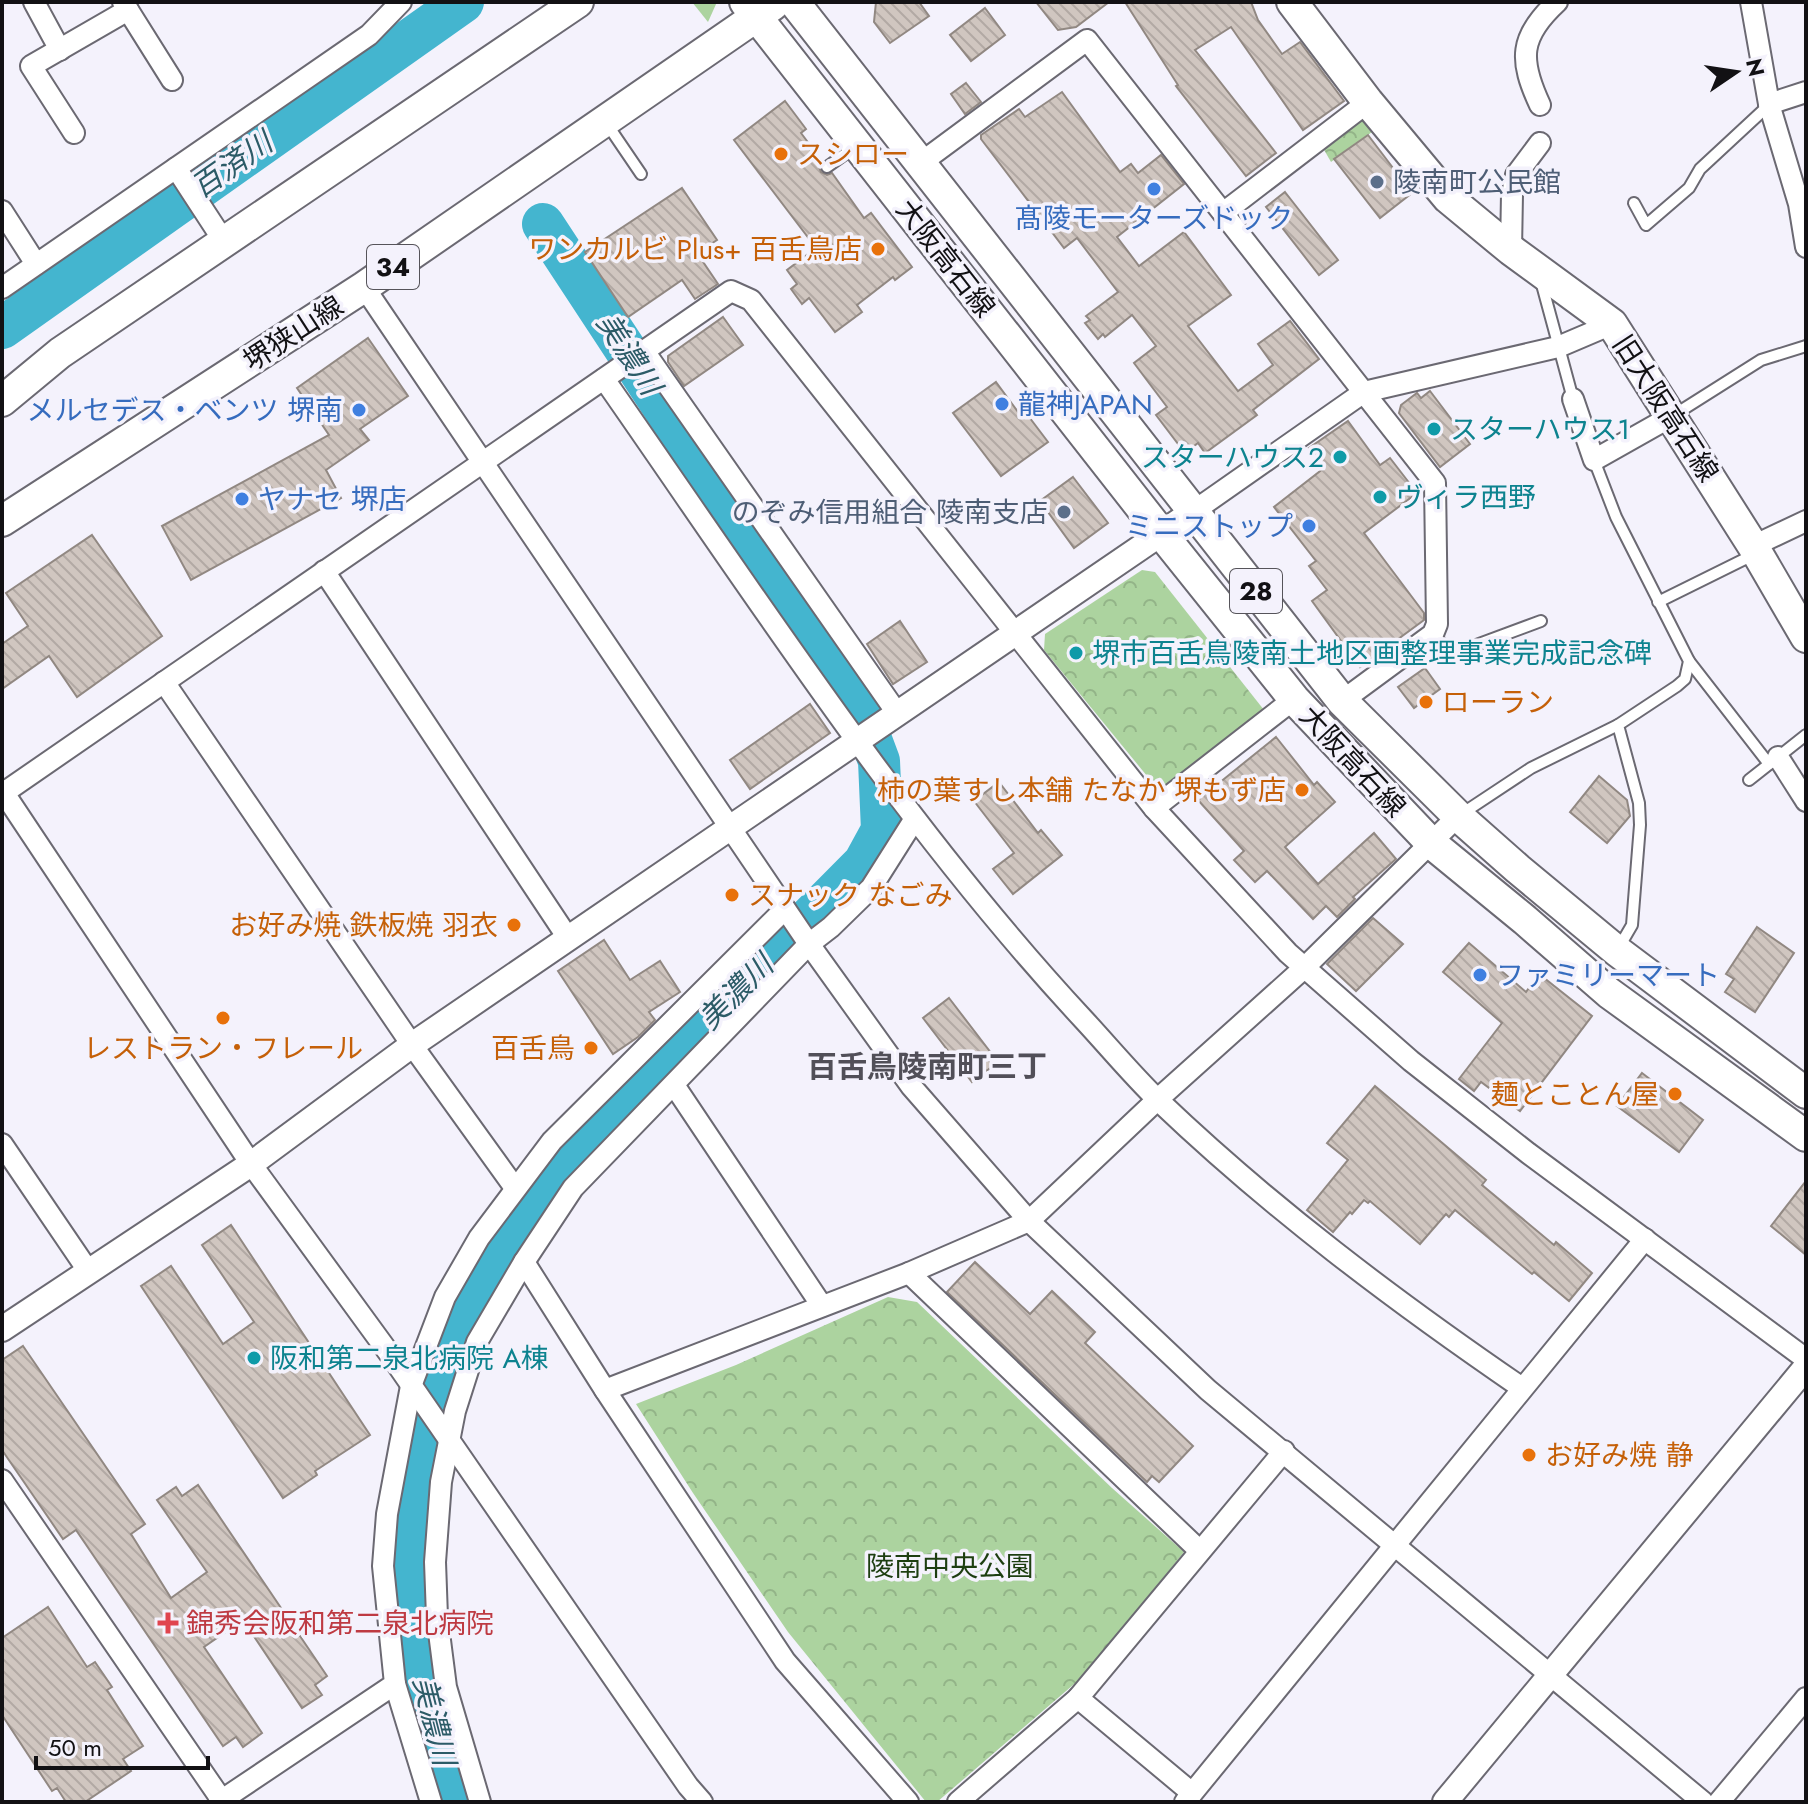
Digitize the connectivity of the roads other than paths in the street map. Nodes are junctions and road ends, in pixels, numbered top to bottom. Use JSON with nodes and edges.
{"nodes":[{"id":1,"x":34,"y":2,"type":"edge"},
{"id":2,"x":401,"y":2,"type":"edge"},
{"id":3,"x":578,"y":2,"type":"edge"},
{"id":4,"x":794,"y":2,"type":"edge"},
{"id":5,"x":1292,"y":2,"type":"edge"},
{"id":6,"x":1557,"y":2,"type":"edge"},
{"id":7,"x":1751,"y":2,"type":"edge"},
{"id":8,"x":126,"y":6,"type":"edge"},
{"id":9,"x":760,"y":7,"type":"edge"},
{"id":10,"x":60,"y":50,"type":"junction"},
{"id":11,"x":172,"y":80,"type":"dead end"},
{"id":12,"x":1806,"y":92,"type":"edge"},
{"id":13,"x":1368,"y":102,"type":"junction"},
{"id":14,"x":1769,"y":104,"type":"junction"},
{"id":15,"x":1540,"y":105,"type":"dead end"},
{"id":16,"x":606,"y":122,"type":"junction"},
{"id":17,"x":74,"y":133,"type":"dead end"},
{"id":18,"x":1540,"y":143,"type":"dead end"},
{"id":19,"x":857,"y":145,"type":"junction"},
{"id":20,"x":922,"y":162,"type":"junction"},
{"id":21,"x":827,"y":167,"type":"dead end"},
{"id":22,"x":179,"y":172,"type":"junction"},
{"id":23,"x":641,"y":174,"type":"dead end"},
{"id":24,"x":1634,"y":203,"type":"dead end"},
{"id":25,"x":2,"y":211,"type":"edge"},
{"id":26,"x":1223,"y":213,"type":"junction"},
{"id":27,"x":225,"y":243,"type":"junction"},
{"id":28,"x":1806,"y":247,"type":"edge"},
{"id":29,"x":1511,"y":250,"type":"junction"},
{"id":30,"x":36,"y":264,"type":"junction"},
{"id":31,"x":1538,"y":270,"type":"junction"},
{"id":32,"x":364,"y":287,"type":"junction"},
{"id":33,"x":2,"y":288,"type":"edge"},
{"id":34,"x":1612,"y":324,"type":"junction"},
{"id":35,"x":1806,"y":346,"type":"edge"},
{"id":36,"x":1558,"y":347,"type":"junction"},
{"id":37,"x":641,"y":353,"type":"junction"},
{"id":38,"x":609,"y":375,"type":"junction"},
{"id":39,"x":1364,"y":392,"type":"junction"},
{"id":40,"x":1573,"y":399,"type":"joint"},
{"id":41,"x":2,"y":401,"type":"edge"},
{"id":42,"x":1672,"y":416,"type":"junction"},
{"id":43,"x":1594,"y":460,"type":"junction"},
{"id":44,"x":483,"y":462,"type":"junction"},
{"id":45,"x":1194,"y":511,"type":"junction"},
{"id":46,"x":2,"y":521,"type":"edge"},
{"id":47,"x":1806,"y":521,"type":"edge"},
{"id":48,"x":1161,"y":533,"type":"junction"},
{"id":49,"x":1755,"y":549,"type":"junction"},
{"id":50,"x":324,"y":571,"type":"junction"},
{"id":51,"x":1658,"y":602,"type":"junction"},
{"id":52,"x":1541,"y":621,"type":"dead end"},
{"id":53,"x":1013,"y":634,"type":"junction"},
{"id":54,"x":1433,"y":634,"type":"junction"},
{"id":55,"x":1806,"y":637,"type":"edge"},
{"id":56,"x":1689,"y":661,"type":"junction"},
{"id":57,"x":164,"y":682,"type":"junction"},
{"id":58,"x":1294,"y":699,"type":"junction"},
{"id":59,"x":1342,"y":701,"type":"junction"},
{"id":60,"x":897,"y":713,"type":"junction"},
{"id":61,"x":1618,"y":725,"type":"junction"},
{"id":62,"x":1806,"y":735,"type":"edge"},
{"id":63,"x":856,"y":741,"type":"junction"},
{"id":64,"x":1773,"y":760,"type":"junction"},
{"id":65,"x":1749,"y":780,"type":"dead end"},
{"id":66,"x":3,"y":792,"type":"edge"},
{"id":67,"x":1806,"y":801,"type":"edge"},
{"id":68,"x":1154,"y":808,"type":"junction"},
{"id":69,"x":1458,"y":816,"type":"junction"},
{"id":70,"x":914,"y":820,"type":"junction"},
{"id":71,"x":731,"y":828,"type":"junction"},
{"id":72,"x":1431,"y":843,"type":"junction"},
{"id":73,"x":785,"y":909,"type":"junction"},
{"id":74,"x":568,"y":938,"type":"junction"},
{"id":75,"x":809,"y":944,"type":"junction"},
{"id":76,"x":1617,"y":951,"type":"junction"},
{"id":77,"x":1304,"y":968,"type":"junction"},
{"id":78,"x":412,"y":1045,"type":"junction"},
{"id":79,"x":674,"y":1085,"type":"junction"},
{"id":80,"x":1806,"y":1093,"type":"edge"},
{"id":81,"x":1158,"y":1099,"type":"junction"},
{"id":82,"x":1806,"y":1136,"type":"edge"},
{"id":83,"x":2,"y":1144,"type":"edge"},
{"id":84,"x":251,"y":1164,"type":"junction"},
{"id":85,"x":515,"y":1188,"type":"junction"},
{"id":86,"x":1029,"y":1221,"type":"junction"},
{"id":87,"x":1645,"y":1239,"type":"junction"},
{"id":88,"x":524,"y":1262,"type":"junction"},
{"id":89,"x":89,"y":1272,"type":"junction"},
{"id":90,"x":909,"y":1273,"type":"junction"},
{"id":91,"x":822,"y":1306,"type":"junction"},
{"id":92,"x":2,"y":1329,"type":"edge"},
{"id":93,"x":1806,"y":1359,"type":"edge"},
{"id":94,"x":1806,"y":1367,"type":"edge"},
{"id":95,"x":1522,"y":1388,"type":"junction"},
{"id":96,"x":605,"y":1390,"type":"junction"},
{"id":97,"x":417,"y":1394,"type":"junction"},
{"id":98,"x":445,"y":1435,"type":"junction"},
{"id":99,"x":1284,"y":1451,"type":"junction"},
{"id":100,"x":2,"y":1480,"type":"edge"},
{"id":101,"x":1394,"y":1544,"type":"junction"},
{"id":102,"x":1200,"y":1551,"type":"junction"},
{"id":103,"x":1549,"y":1674,"type":"junction"},
{"id":104,"x":395,"y":1684,"type":"junction"},
{"id":105,"x":1078,"y":1698,"type":"junction"},
{"id":106,"x":1806,"y":1698,"type":"edge"},
{"id":107,"x":1189,"y":1797,"type":"edge"},
{"id":108,"x":221,"y":1801,"type":"edge"},
{"id":109,"x":431,"y":1802,"type":"edge"},
{"id":110,"x":480,"y":1802,"type":"edge"},
{"id":111,"x":702,"y":1802,"type":"edge"},
{"id":112,"x":908,"y":1802,"type":"edge"},
{"id":113,"x":958,"y":1802,"type":"edge"},
{"id":114,"x":1445,"y":1802,"type":"edge"},
{"id":115,"x":1703,"y":1802,"type":"edge"},
{"id":116,"x":1719,"y":1802,"type":"edge"}],
"edges":[{"from":1,"to":10,"type":"street"},
{"from":2,"to":22,"type":"street"},
{"from":3,"to":27,"type":"main road"},
{"from":4,"to":20,"type":"main road","name":"大阪高石線","number":"28"},
{"from":5,"to":13,"type":"main road","name":"旧大阪高石線"},
{"from":6,"to":15,"type":"street"},
{"from":7,"to":14,"type":"street"},
{"from":8,"to":10,"type":"street"},
{"from":8,"to":11,"type":"street"},
{"from":9,"to":16,"type":"main road","name":"堺狭山線","number":"34"},
{"from":9,"to":19,"type":"main road","name":"大阪高石線","number":"28"},
{"from":10,"to":17,"type":"street"},
{"from":12,"to":14,"type":"street"},
{"from":13,"to":26,"type":"street"},
{"from":13,"to":29,"type":"main road","name":"旧大阪高石線"},
{"from":14,"to":24,"type":"lane"},
{"from":14,"to":28,"type":"street"},
{"from":16,"to":23,"type":"lane"},
{"from":16,"to":32,"type":"main road","name":"堺狭山線","number":"34"},
{"from":18,"to":29,"type":"street"},
{"from":19,"to":21,"type":"lane"},
{"from":19,"to":48,"type":"main road","name":"大阪高石線","number":"28"},
{"from":20,"to":26,"type":"street"},
{"from":20,"to":45,"type":"main road","name":"大阪高石線","number":"28"},
{"from":22,"to":27,"type":"street"},
{"from":22,"to":30,"type":"street"},
{"from":25,"to":30,"type":"street"},
{"from":26,"to":39,"type":"street"},
{"from":27,"to":41,"type":"main road"},
{"from":29,"to":31,"type":"main road","name":"旧大阪高石線"},
{"from":30,"to":33,"type":"street"},
{"from":31,"to":34,"type":"main road","name":"旧大阪高石線"},
{"from":31,"to":36,"type":"lane"},
{"from":32,"to":44,"type":"street"},
{"from":32,"to":46,"type":"main road","name":"堺狭山線","number":"34"},
{"from":34,"to":36,"type":"street"},
{"from":34,"to":42,"type":"main road","name":"旧大阪高石線"},
{"from":35,"to":42,"type":"lane"},
{"from":36,"to":39,"type":"street"},
{"from":36,"to":40,"type":"lane"},
{"from":37,"to":38,"type":"street"},
{"from":37,"to":53,"type":"street"},
{"from":37,"to":60,"type":"street"},
{"from":38,"to":44,"type":"street"},
{"from":38,"to":63,"type":"street"},
{"from":39,"to":45,"type":"street"},
{"from":39,"to":54,"type":"street"},
{"from":40,"to":43,"type":"street"},
{"from":42,"to":43,"type":"street"},
{"from":42,"to":49,"type":"main road","name":"旧大阪高石線"},
{"from":43,"to":51,"type":"lane"},
{"from":44,"to":50,"type":"street"},
{"from":44,"to":71,"type":"street"},
{"from":45,"to":48,"type":"street"},
{"from":45,"to":59,"type":"main road","name":"大阪高石線","number":"28"},
{"from":47,"to":49,"type":"street"},
{"from":48,"to":53,"type":"street"},
{"from":48,"to":58,"type":"main road","name":"大阪高石線","number":"28"},
{"from":49,"to":51,"type":"lane"},
{"from":49,"to":55,"type":"main road","name":"旧大阪高石線"},
{"from":50,"to":57,"type":"street"},
{"from":50,"to":74,"type":"street"},
{"from":51,"to":56,"type":"lane"},
{"from":52,"to":54,"type":"lane"},
{"from":53,"to":60,"type":"street"},
{"from":53,"to":68,"type":"street"},
{"from":54,"to":59,"type":"street"},
{"from":56,"to":61,"type":"lane"},
{"from":56,"to":64,"type":"lane"},
{"from":57,"to":66,"type":"street"},
{"from":57,"to":78,"type":"street"},
{"from":58,"to":68,"type":"street"},
{"from":58,"to":72,"type":"main road","name":"大阪高石線","number":"28"},
{"from":59,"to":69,"type":"main road","name":"大阪高石線","number":"28"},
{"from":60,"to":63,"type":"street"},
{"from":61,"to":69,"type":"lane"},
{"from":61,"to":76,"type":"lane"},
{"from":62,"to":64,"type":"lane"},
{"from":63,"to":70,"type":"street"},
{"from":63,"to":71,"type":"street"},
{"from":64,"to":65,"type":"lane"},
{"from":64,"to":67,"type":"street"},
{"from":66,"to":84,"type":"street"},
{"from":68,"to":77,"type":"street"},
{"from":69,"to":72,"type":"street"},
{"from":69,"to":76,"type":"main road","name":"大阪高石線","number":"28"},
{"from":70,"to":75,"type":"street"},
{"from":70,"to":81,"type":"street"},
{"from":71,"to":73,"type":"street"},
{"from":71,"to":74,"type":"street"},
{"from":72,"to":77,"type":"street"},
{"from":72,"to":82,"type":"main road","name":"大阪高石線","number":"28"},
{"from":73,"to":75,"type":"street"},
{"from":73,"to":85,"type":"street"},
{"from":74,"to":78,"type":"street"},
{"from":75,"to":79,"type":"street"},
{"from":75,"to":86,"type":"street"},
{"from":76,"to":80,"type":"main road","name":"大阪高石線","number":"28"},
{"from":77,"to":81,"type":"street"},
{"from":77,"to":87,"type":"street"},
{"from":78,"to":84,"type":"street"},
{"from":78,"to":85,"type":"street"},
{"from":79,"to":88,"type":"street"},
{"from":79,"to":91,"type":"street"},
{"from":81,"to":86,"type":"street"},
{"from":81,"to":95,"type":"street"},
{"from":83,"to":89,"type":"street"},
{"from":84,"to":89,"type":"street"},
{"from":84,"to":97,"type":"street"},
{"from":85,"to":97,"type":"street"},
{"from":86,"to":90,"type":"street"},
{"from":86,"to":99,"type":"street"},
{"from":87,"to":93,"type":"street"},
{"from":87,"to":95,"type":"street"},
{"from":88,"to":96,"type":"street"},
{"from":88,"to":98,"type":"street"},
{"from":89,"to":92,"type":"street"},
{"from":90,"to":91,"type":"street"},
{"from":90,"to":102,"type":"street"},
{"from":91,"to":96,"type":"street"},
{"from":94,"to":103,"type":"street"},
{"from":95,"to":101,"type":"street"},
{"from":96,"to":112,"type":"street"},
{"from":97,"to":98,"type":"street"},
{"from":97,"to":104,"type":"street"},
{"from":98,"to":110,"type":"street"},
{"from":98,"to":111,"type":"street"},
{"from":99,"to":101,"type":"street"},
{"from":99,"to":102,"type":"street"},
{"from":100,"to":108,"type":"street"},
{"from":101,"to":103,"type":"street"},
{"from":101,"to":107,"type":"street"},
{"from":102,"to":105,"type":"street"},
{"from":103,"to":114,"type":"street"},
{"from":103,"to":115,"type":"street"},
{"from":104,"to":108,"type":"street"},
{"from":104,"to":109,"type":"street"},
{"from":105,"to":107,"type":"street"},
{"from":105,"to":113,"type":"street"},
{"from":106,"to":116,"type":"street"}]}
